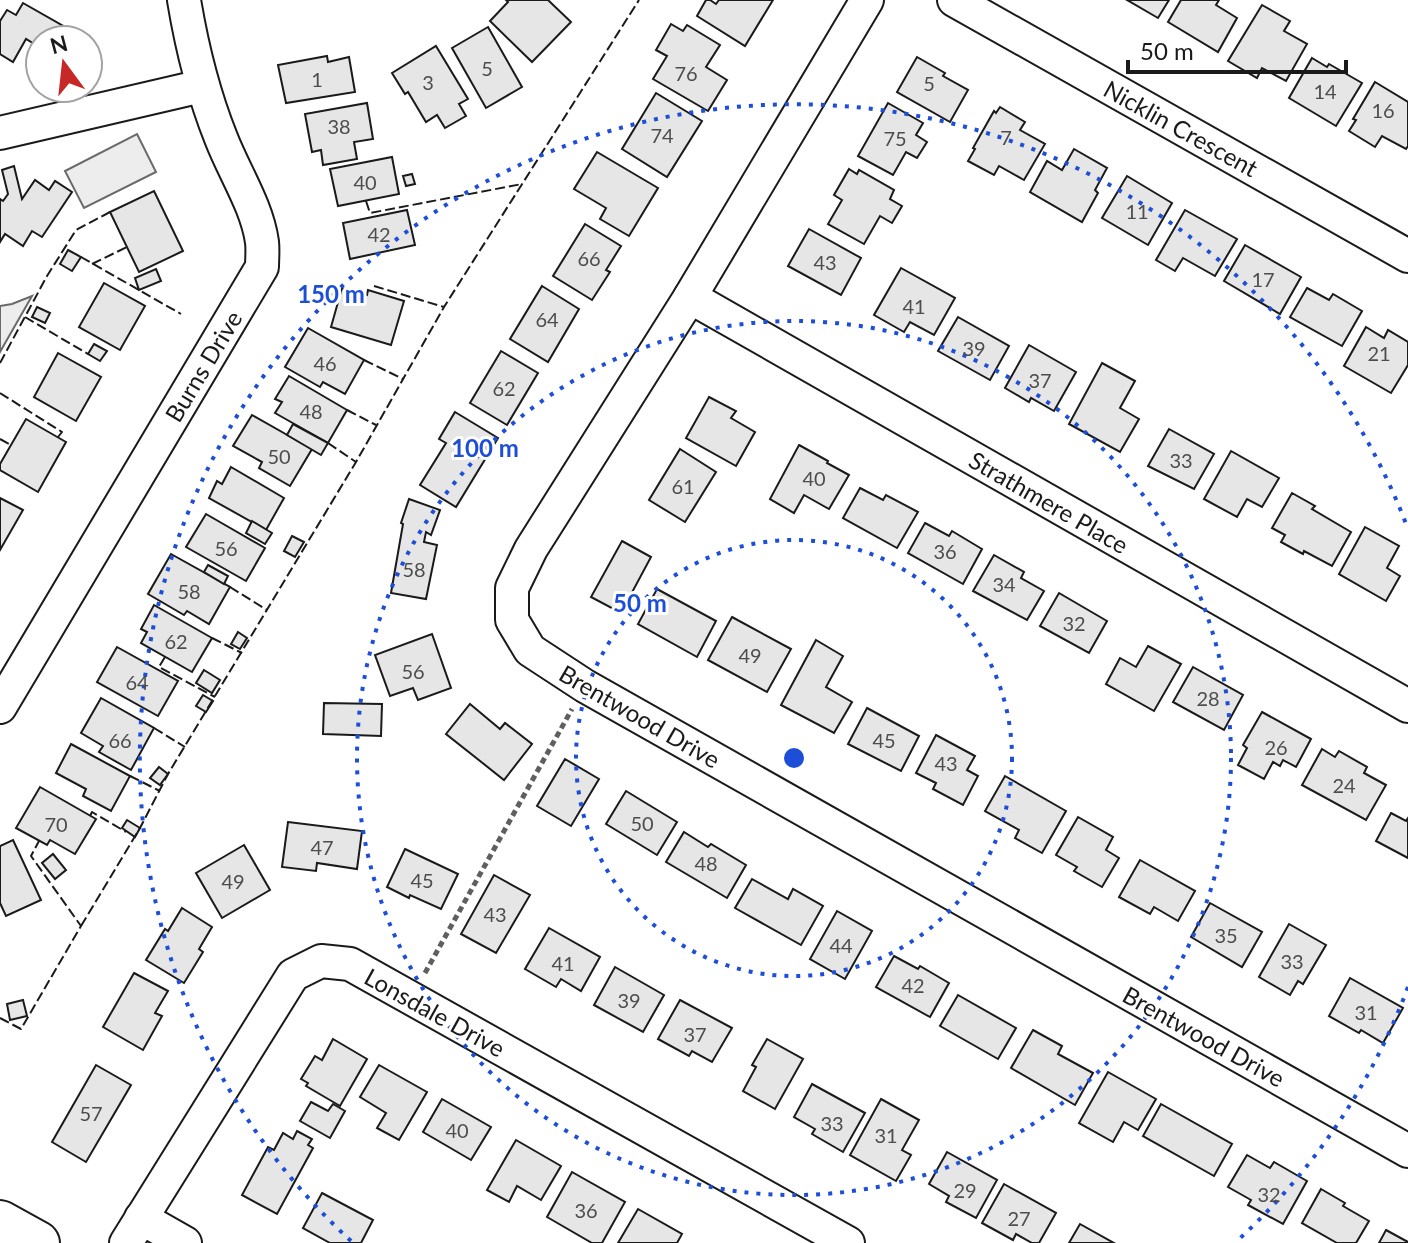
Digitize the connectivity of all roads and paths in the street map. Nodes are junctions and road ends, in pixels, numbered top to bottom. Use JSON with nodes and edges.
{"nodes":[{"id":1,"x":184,"y":0,"type":"edge"},
{"id":2,"x":867,"y":0,"type":"edge"},
{"id":3,"x":954,"y":0,"type":"edge"},
{"id":4,"x":202,"y":86,"type":"junction"},
{"id":5,"x":0,"y":133,"type":"edge"},
{"id":6,"x":1408,"y":256,"type":"edge"},
{"id":7,"x":690,"y":297,"type":"junction"},
{"id":8,"x":585,"y":686,"type":"junction"},
{"id":9,"x":1408,"y":706,"type":"edge"},
{"id":10,"x":0,"y":707,"type":"edge"},
{"id":11,"x":411,"y":999,"type":"junction"},
{"id":12,"x":1408,"y":1151,"type":"edge"},
{"id":13,"x":0,"y":1222,"type":"edge"},
{"id":14,"x":134,"y":1230,"type":"edge"},
{"id":15,"x":38,"y":1243,"type":"edge"},
{"id":16,"x":185,"y":1243,"type":"edge"},
{"id":17,"x":848,"y":1243,"type":"edge"}],
"edges":[{"from":1,"to":4,"type":"street","name":"Burns Drive"},
{"from":2,"to":7,"type":"street","name":"Brentwood Drive"},
{"from":3,"to":6,"type":"street","name":"Nicklin Crescent"},
{"from":4,"to":5,"type":"street"},
{"from":4,"to":10,"type":"street","name":"Burns Drive"},
{"from":7,"to":8,"type":"street","name":"Brentwood Drive"},
{"from":7,"to":9,"type":"street","name":"Strathmere Place"},
{"from":8,"to":11,"type":"path"},
{"from":8,"to":12,"type":"street","name":"Brentwood Drive"},
{"from":11,"to":14,"type":"street","name":"Lonsdale Drive"},
{"from":11,"to":17,"type":"street","name":"Lonsdale Drive"},
{"from":13,"to":15,"type":"main road"},
{"from":14,"to":16,"type":"street"}]}
